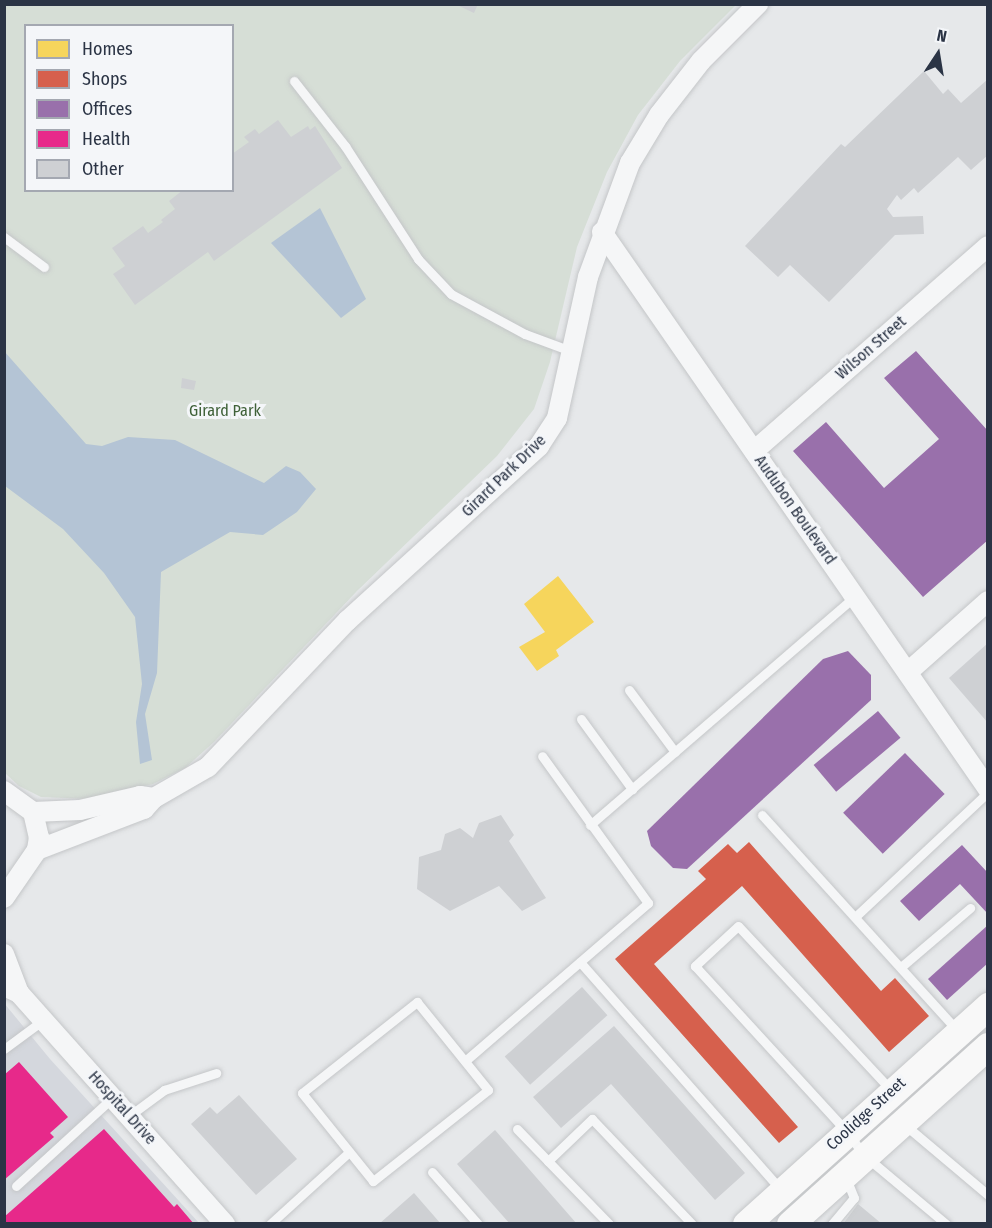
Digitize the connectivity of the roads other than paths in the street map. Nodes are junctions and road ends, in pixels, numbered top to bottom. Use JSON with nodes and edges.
{"nodes":[{"id":1,"x":758,"y":4,"type":"edge"},
{"id":2,"x":294,"y":81,"type":"dead end"},
{"id":3,"x":602,"y":232,"type":"junction"},
{"id":4,"x":4,"y":237,"type":"edge"},
{"id":5,"x":987,"y":246,"type":"edge"},
{"id":6,"x":44,"y":267,"type":"dead end"},
{"id":7,"x":572,"y":351,"type":"junction"},
{"id":8,"x":754,"y":451,"type":"junction"},
{"id":9,"x":855,"y":597,"type":"junction"},
{"id":10,"x":987,"y":602,"type":"edge"},
{"id":11,"x":908,"y":672,"type":"junction"},
{"id":12,"x":629,"y":690,"type":"dead end"},
{"id":13,"x":581,"y":719,"type":"dead end"},
{"id":14,"x":675,"y":752,"type":"junction"},
{"id":15,"x":542,"y":756,"type":"dead end"},
{"id":16,"x":632,"y":789,"type":"junction"},
{"id":17,"x":987,"y":790,"type":"edge"},
{"id":18,"x":4,"y":791,"type":"edge"},
{"id":19,"x":154,"y":798,"type":"junction"},
{"id":20,"x":33,"y":812,"type":"junction"},
{"id":21,"x":762,"y":815,"type":"dead end"},
{"id":22,"x":590,"y":825,"type":"junction"},
{"id":23,"x":37,"y":850,"type":"junction"},
{"id":24,"x":4,"y":898,"type":"edge"},
{"id":25,"x":970,"y":908,"type":"dead end"},
{"id":26,"x":855,"y":917,"type":"junction"},
{"id":27,"x":4,"y":954,"type":"edge"},
{"id":28,"x":580,"y":962,"type":"junction"},
{"id":29,"x":901,"y":968,"type":"junction"},
{"id":30,"x":12,"y":990,"type":"edge"},
{"id":31,"x":987,"y":1006,"type":"edge"},
{"id":32,"x":43,"y":1020,"type":"junction"},
{"id":33,"x":959,"y":1032,"type":"junction"},
{"id":34,"x":987,"y":1046,"type":"edge"},
{"id":35,"x":4,"y":1049,"type":"edge"},
{"id":36,"x":465,"y":1061,"type":"junction"},
{"id":37,"x":216,"y":1073,"type":"dead end"},
{"id":38,"x":892,"y":1091,"type":"junction"},
{"id":39,"x":113,"y":1097,"type":"junction"},
{"id":40,"x":129,"y":1116,"type":"junction"},
{"id":41,"x":902,"y":1123,"type":"junction"},
{"id":42,"x":517,"y":1129,"type":"dead end"},
{"id":43,"x":846,"y":1131,"type":"junction"},
{"id":44,"x":349,"y":1152,"type":"junction"},
{"id":45,"x":865,"y":1156,"type":"junction"},
{"id":46,"x":548,"y":1161,"type":"junction"},
{"id":47,"x":432,"y":1172,"type":"dead end"},
{"id":48,"x":844,"y":1175,"type":"junction"},
{"id":49,"x":16,"y":1186,"type":"dead end"},
{"id":50,"x":782,"y":1191,"type":"junction"},
{"id":51,"x":987,"y":1195,"type":"edge"},
{"id":52,"x":225,"y":1224,"type":"edge"},
{"id":53,"x":270,"y":1224,"type":"edge"},
{"id":54,"x":478,"y":1224,"type":"edge"},
{"id":55,"x":609,"y":1224,"type":"edge"},
{"id":56,"x":692,"y":1224,"type":"edge"},
{"id":57,"x":746,"y":1224,"type":"edge"},
{"id":58,"x":790,"y":1224,"type":"edge"},
{"id":59,"x":832,"y":1224,"type":"edge"},
{"id":60,"x":946,"y":1224,"type":"edge"}],
"edges":[{"from":1,"to":3,"type":"street","name":"Girard Park Drive"},
{"from":2,"to":7,"type":"lane"},
{"from":3,"to":7,"type":"street","name":"Girard Park Drive"},
{"from":3,"to":8,"type":"street","name":"Audubon Boulevard"},
{"from":4,"to":6,"type":"lane"},
{"from":5,"to":8,"type":"street","name":"Wilson Street"},
{"from":7,"to":19,"type":"street","name":"Girard Park Drive"},
{"from":8,"to":9,"type":"street","name":"Audubon Boulevard"},
{"from":9,"to":11,"type":"street","name":"Audubon Boulevard"},
{"from":9,"to":14,"type":"lane"},
{"from":10,"to":11,"type":"street"},
{"from":11,"to":17,"type":"street","name":"Audubon Boulevard"},
{"from":12,"to":14,"type":"lane"},
{"from":13,"to":16,"type":"lane"},
{"from":14,"to":16,"type":"lane"},
{"from":15,"to":22,"type":"lane"},
{"from":16,"to":22,"type":"lane"},
{"from":17,"to":26,"type":"lane"},
{"from":18,"to":20,"type":"street"},
{"from":19,"to":20,"type":"street","name":"Girard Park Drive"},
{"from":19,"to":23,"type":"street","name":"Girard Park Drive"},
{"from":20,"to":23,"type":"street"},
{"from":21,"to":26,"type":"lane"},
{"from":22,"to":28,"type":"lane"},
{"from":23,"to":24,"type":"street"},
{"from":25,"to":29,"type":"lane"},
{"from":26,"to":29,"type":"lane"},
{"from":27,"to":30,"type":"street","name":"Hospital Drive"},
{"from":28,"to":36,"type":"lane"},
{"from":28,"to":50,"type":"lane"},
{"from":29,"to":33,"type":"lane"},
{"from":30,"to":32,"type":"street","name":"Hospital Drive"},
{"from":31,"to":33,"type":"street","name":"Coolidge Street"},
{"from":32,"to":35,"type":"lane"},
{"from":32,"to":39,"type":"street","name":"Hospital Drive"},
{"from":33,"to":38,"type":"street","name":"Coolidge Street"},
{"from":34,"to":41,"type":"street","name":"Coolidge Street"},
{"from":36,"to":44,"type":"lane"},
{"from":36,"to":44,"type":"lane"},
{"from":37,"to":40,"type":"lane"},
{"from":38,"to":43,"type":"street","name":"Coolidge Street"},
{"from":38,"to":43,"type":"lane"},
{"from":39,"to":40,"type":"street","name":"Hospital Drive"},
{"from":39,"to":49,"type":"lane"},
{"from":40,"to":52,"type":"street","name":"Hospital Drive"},
{"from":41,"to":45,"type":"street","name":"Coolidge Street"},
{"from":41,"to":51,"type":"lane"},
{"from":42,"to":46,"type":"lane"},
{"from":43,"to":45,"type":"lane"},
{"from":43,"to":50,"type":"street","name":"Coolidge Street"},
{"from":44,"to":53,"type":"lane"},
{"from":45,"to":48,"type":"street","name":"Coolidge Street"},
{"from":45,"to":60,"type":"lane"},
{"from":46,"to":55,"type":"lane"},
{"from":46,"to":56,"type":"lane"},
{"from":47,"to":54,"type":"lane"},
{"from":48,"to":58,"type":"street","name":"Coolidge Street"},
{"from":48,"to":59,"type":"lane"},
{"from":50,"to":57,"type":"street","name":"Coolidge Street"}]}
